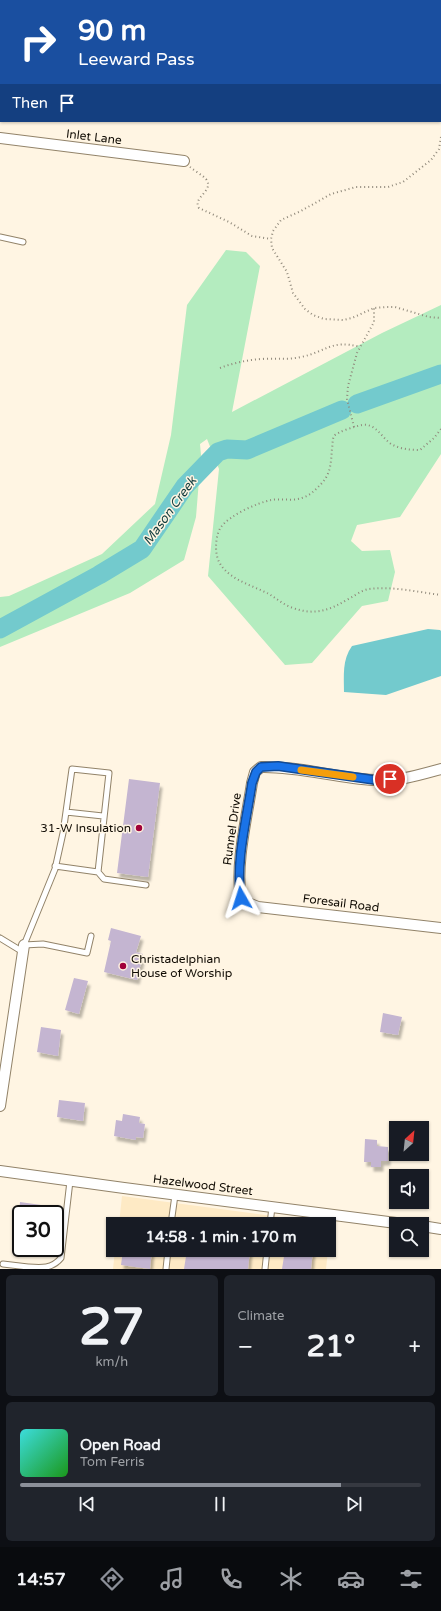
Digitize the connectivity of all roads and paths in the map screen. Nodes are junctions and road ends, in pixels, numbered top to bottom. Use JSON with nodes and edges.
{"nodes":[{"id":1,"x":441,"y":92,"type":"edge"},
{"id":2,"x":441,"y":100,"type":"edge"},
{"id":3,"x":441,"y":137,"type":"edge"},
{"id":4,"x":0,"y":138,"type":"edge"},
{"id":5,"x":184,"y":161,"type":"joint"},
{"id":6,"x":0,"y":237,"type":"edge"},
{"id":7,"x":271,"y":239,"type":"junction"},
{"id":8,"x":23,"y":242,"type":"dead end"},
{"id":9,"x":374,"y":308,"type":"junction"},
{"id":10,"x":441,"y":318,"type":"edge"},
{"id":11,"x":360,"y":347,"type":"junction"},
{"id":12,"x":220,"y":368,"type":"dead end"},
{"id":13,"x":354,"y":427,"type":"junction"},
{"id":14,"x":441,"y":429,"type":"edge"},
{"id":15,"x":441,"y":595,"type":"edge"},
{"id":16,"x":441,"y":769,"type":"edge"},
{"id":17,"x":66,"y":812,"type":"junction"},
{"id":18,"x":103,"y":816,"type":"junction"},
{"id":19,"x":55,"y":866,"type":"junction"},
{"id":20,"x":98,"y":872,"type":"junction"},
{"id":21,"x":146,"y":885,"type":"dead end"},
{"id":22,"x":241,"y":898,"type":"joint"},
{"id":23,"x":441,"y":928,"type":"edge"},
{"id":24,"x":91,"y":936,"type":"dead end"},
{"id":25,"x":0,"y":938,"type":"edge"},
{"id":26,"x":23,"y":948,"type":"junction"},
{"id":27,"x":3,"y":1064,"type":"edge"},
{"id":28,"x":0,"y":1106,"type":"edge"},
{"id":29,"x":0,"y":1171,"type":"edge"},
{"id":30,"x":70,"y":1181,"type":"junction"},
{"id":31,"x":175,"y":1195,"type":"junction"},
{"id":32,"x":272,"y":1207,"type":"junction"},
{"id":33,"x":172,"y":1217,"type":"edge"},
{"id":34,"x":271,"y":1217,"type":"edge"},
{"id":35,"x":389,"y":1222,"type":"edge"},
{"id":36,"x":429,"y":1227,"type":"edge"},
{"id":37,"x":441,"y":1229,"type":"edge"},
{"id":38,"x":167,"y":1257,"type":"edge"},
{"id":39,"x":266,"y":1257,"type":"edge"},
{"id":40,"x":3,"y":1264,"type":"dead end"},
{"id":41,"x":27,"y":1268,"type":"edge"},
{"id":42,"x":166,"y":1269,"type":"edge"},
{"id":43,"x":265,"y":1269,"type":"edge"}],
"edges":[{"from":1,"to":2,"type":"path"},
{"from":3,"to":7,"type":"path"},
{"from":4,"to":5,"type":"street","name":"Inlet Lane"},
{"from":5,"to":7,"type":"path"},
{"from":6,"to":8,"type":"lane"},
{"from":7,"to":9,"type":"path"},
{"from":9,"to":10,"type":"path"},
{"from":9,"to":11,"type":"path"},
{"from":11,"to":12,"type":"path"},
{"from":11,"to":13,"type":"path"},
{"from":13,"to":14,"type":"path"},
{"from":13,"to":15,"type":"path"},
{"from":16,"to":22,"type":"street","name":"Runnel Drive"},
{"from":17,"to":18,"type":"lane"},
{"from":17,"to":18,"type":"lane"},
{"from":17,"to":19,"type":"lane"},
{"from":18,"to":20,"type":"lane"},
{"from":19,"to":20,"type":"lane"},
{"from":19,"to":26,"type":"lane"},
{"from":20,"to":21,"type":"lane"},
{"from":22,"to":23,"type":"street","name":"Foresail Road"},
{"from":24,"to":26,"type":"lane"},
{"from":25,"to":26,"type":"lane"},
{"from":26,"to":27,"type":"street"},
{"from":27,"to":28,"type":"street"},
{"from":29,"to":30,"type":"street","name":"Hazelwood Street"},
{"from":30,"to":31,"type":"street","name":"Hazelwood Street"},
{"from":30,"to":41,"type":"lane"},
{"from":31,"to":32,"type":"street","name":"Hazelwood Street"},
{"from":31,"to":33,"type":"lane"},
{"from":32,"to":34,"type":"lane"},
{"from":32,"to":35,"type":"street","name":"Hazelwood Street"},
{"from":36,"to":37,"type":"street"},
{"from":38,"to":42,"type":"lane"},
{"from":39,"to":43,"type":"lane"},
{"from":40,"to":41,"type":"lane"}]}
